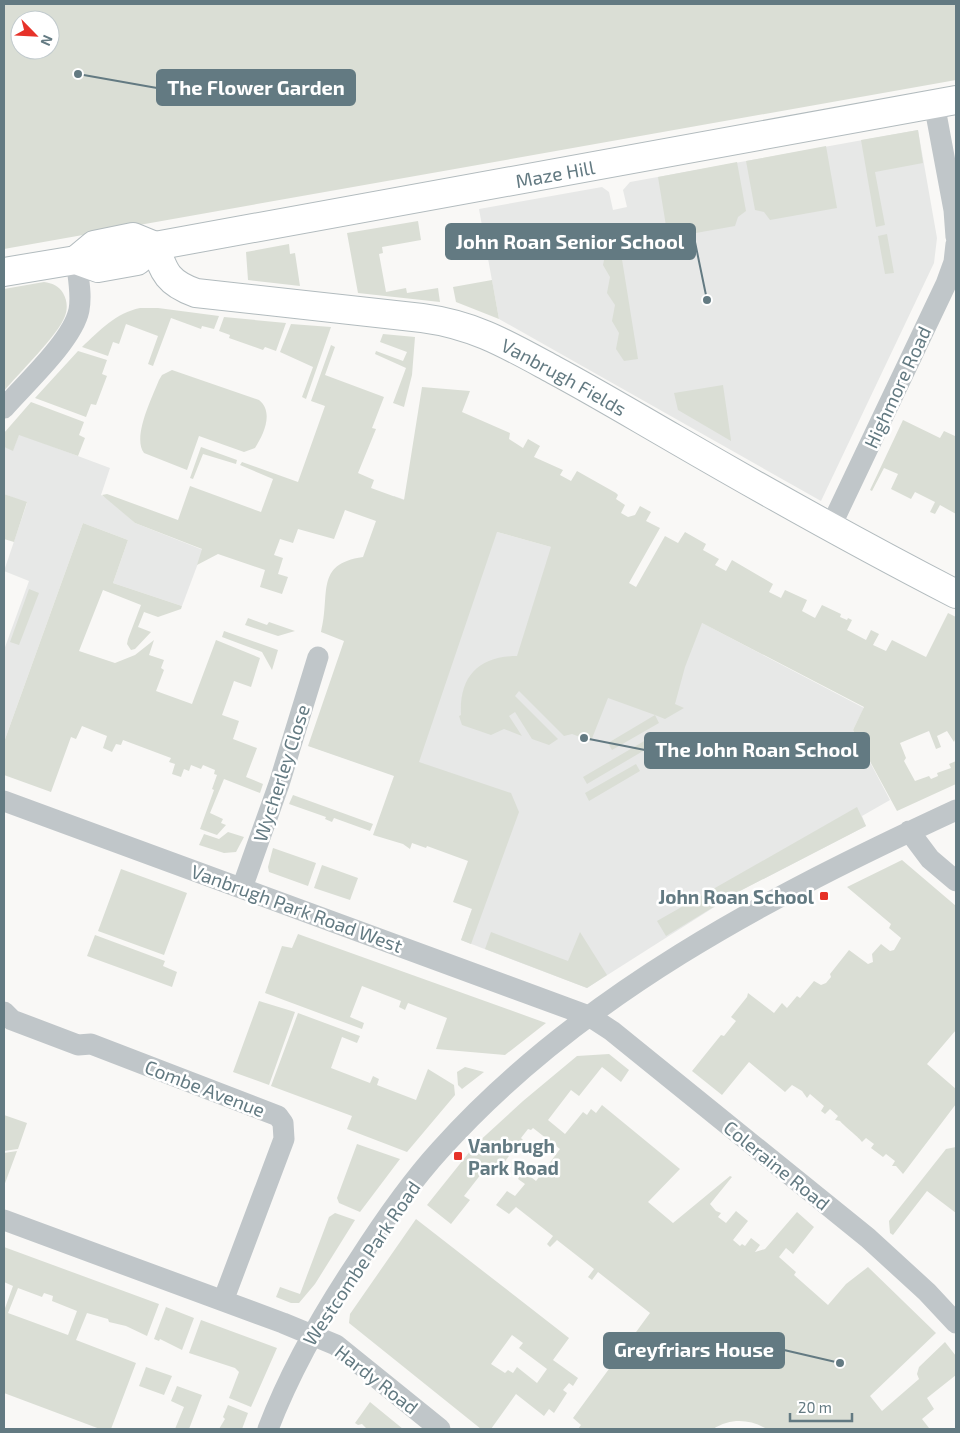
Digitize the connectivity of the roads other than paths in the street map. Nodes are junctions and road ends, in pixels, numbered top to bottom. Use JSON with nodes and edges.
{"nodes":[{"id":1,"x":945,"y":101,"type":"edge"},
{"id":2,"x":956,"y":237,"type":"edge"},
{"id":3,"x":956,"y":244,"type":"edge"},
{"id":4,"x":155,"y":246,"type":"junction"},
{"id":5,"x":76,"y":260,"type":"junction"},
{"id":6,"x":4,"y":272,"type":"edge"},
{"id":7,"x":4,"y":408,"type":"edge"},
{"id":8,"x":830,"y":528,"type":"junction"},
{"id":9,"x":956,"y":594,"type":"edge"},
{"id":10,"x":318,"y":657,"type":"dead end"},
{"id":11,"x":4,"y":801,"type":"edge"},
{"id":12,"x":956,"y":810,"type":"edge"},
{"id":13,"x":909,"y":831,"type":"junction"},
{"id":14,"x":956,"y":881,"type":"edge"},
{"id":15,"x":242,"y":888,"type":"junction"},
{"id":16,"x":4,"y":1012,"type":"edge"},
{"id":17,"x":590,"y":1016,"type":"junction"},
{"id":18,"x":4,"y":1220,"type":"edge"},
{"id":19,"x":223,"y":1301,"type":"junction"},
{"id":20,"x":956,"y":1323,"type":"edge"},
{"id":21,"x":311,"y":1334,"type":"junction"},
{"id":22,"x":268,"y":1429,"type":"edge"},
{"id":23,"x":440,"y":1429,"type":"edge"}],
"edges":[{"from":1,"to":2,"type":"street"},
{"from":1,"to":4,"type":"street","name":"Maze Hill"},
{"from":3,"to":8,"type":"street","name":"Highmore Road"},
{"from":4,"to":5,"type":"street"},
{"from":4,"to":8,"type":"street","name":"Vanbrugh Fields"},
{"from":5,"to":6,"type":"street"},
{"from":5,"to":7,"type":"street"},
{"from":8,"to":9,"type":"street","name":"Vanbrugh Fields"},
{"from":10,"to":15,"type":"street","name":"Wycherley Close"},
{"from":11,"to":15,"type":"street","name":"Vanbrugh Park Road West"},
{"from":12,"to":13,"type":"street","name":"Westcombe Park Road"},
{"from":13,"to":14,"type":"street"},
{"from":13,"to":17,"type":"street","name":"Westcombe Park Road"},
{"from":15,"to":17,"type":"street","name":"Vanbrugh Park Road West"},
{"from":16,"to":19,"type":"street","name":"Combe Avenue"},
{"from":17,"to":20,"type":"street","name":"Coleraine Road"},
{"from":17,"to":21,"type":"street","name":"Westcombe Park Road"},
{"from":18,"to":19,"type":"street"},
{"from":19,"to":21,"type":"street"},
{"from":21,"to":22,"type":"street","name":"Westcombe Park Road"},
{"from":21,"to":23,"type":"street","name":"Hardy Road"}]}
